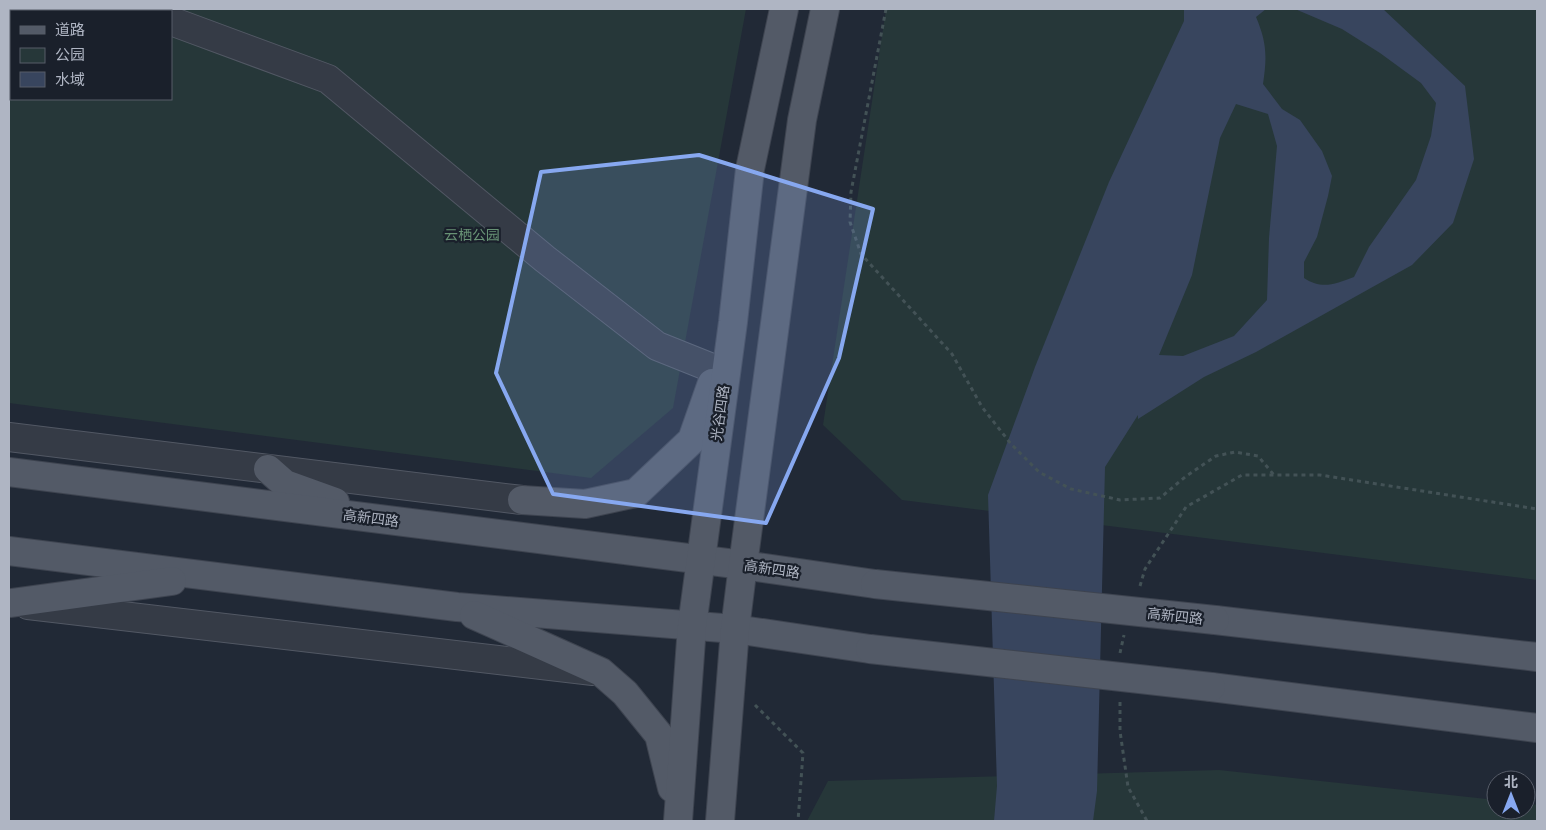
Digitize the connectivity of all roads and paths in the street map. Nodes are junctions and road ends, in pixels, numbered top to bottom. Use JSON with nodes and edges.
{"nodes":[{"id":1,"x":784,"y":9,"type":"edge"},
{"id":2,"x":825,"y":9,"type":"edge"},
{"id":3,"x":886,"y":9,"type":"edge"},
{"id":4,"x":172,"y":21,"type":"edge"},
{"id":5,"x":733,"y":322,"type":"junction"},
{"id":6,"x":717,"y":370,"type":"junction"},
{"id":7,"x":9,"y":437,"type":"edge"},
{"id":8,"x":268,"y":469,"type":"junction"},
{"id":9,"x":9,"y":472,"type":"edge"},
{"id":10,"x":1274,"y":475,"type":"junction"},
{"id":11,"x":522,"y":500,"type":"junction"},
{"id":12,"x":1537,"y":509,"type":"edge"},
{"id":13,"x":384,"y":520,"type":"junction"},
{"id":14,"x":588,"y":546,"type":"junction"},
{"id":15,"x":9,"y":551,"type":"edge"},
{"id":16,"x":701,"y":561,"type":"junction"},
{"id":17,"x":743,"y":565,"type":"junction"},
{"id":18,"x":208,"y":576,"type":"junction"},
{"id":19,"x":1137,"y":595,"type":"dead end"},
{"id":20,"x":10,"y":603,"type":"edge"},
{"id":21,"x":457,"y":607,"type":"junction"},
{"id":22,"x":692,"y":626,"type":"junction"},
{"id":23,"x":735,"y":630,"type":"junction"},
{"id":24,"x":1125,"y":630,"type":"dead end"},
{"id":25,"x":1120,"y":657,"type":"dead end"},
{"id":26,"x":1537,"y":657,"type":"edge"},
{"id":27,"x":601,"y":672,"type":"junction"},
{"id":28,"x":732,"y":681,"type":"junction"},
{"id":29,"x":1120,"y":694,"type":"dead end"},
{"id":30,"x":1537,"y":728,"type":"edge"},
{"id":31,"x":678,"y":817,"type":"edge"},
{"id":32,"x":720,"y":821,"type":"edge"},
{"id":33,"x":798,"y":821,"type":"edge"},
{"id":34,"x":1147,"y":821,"type":"edge"}],
"edges":[{"from":1,"to":5,"type":"main road","name":"光谷四路"},
{"from":2,"to":17,"type":"main road"},
{"from":3,"to":10,"type":"path"},
{"from":4,"to":6,"type":"street"},
{"from":5,"to":6,"type":"main road"},
{"from":5,"to":16,"type":"main road","name":"光谷四路"},
{"from":6,"to":11,"type":"main road"},
{"from":7,"to":8,"type":"street"},
{"from":8,"to":11,"type":"street"},
{"from":8,"to":13,"type":"main road"},
{"from":9,"to":13,"type":"main road","name":"高新四路"},
{"from":10,"to":12,"type":"path"},
{"from":10,"to":19,"type":"path"},
{"from":11,"to":14,"type":"main road"},
{"from":13,"to":14,"type":"main road","name":"高新四路"},
{"from":14,"to":16,"type":"main road","name":"高新四路"},
{"from":15,"to":18,"type":"main road"},
{"from":16,"to":17,"type":"main road","name":"高新四路"},
{"from":16,"to":22,"type":"main road","name":"光谷四路"},
{"from":17,"to":23,"type":"main road"},
{"from":17,"to":26,"type":"main road","name":"高新四路","bridge":true},
{"from":18,"to":20,"type":"main road"},
{"from":18,"to":21,"type":"main road"},
{"from":20,"to":27,"type":"street"},
{"from":21,"to":22,"type":"main road"},
{"from":21,"to":27,"type":"main road"},
{"from":22,"to":23,"type":"main road"},
{"from":22,"to":31,"type":"main road","name":"光谷四路"},
{"from":23,"to":28,"type":"main road"},
{"from":23,"to":30,"type":"main road","bridge":true},
{"from":24,"to":25,"type":"path"},
{"from":27,"to":31,"type":"main road"},
{"from":28,"to":32,"type":"main road"},
{"from":28,"to":33,"type":"path"},
{"from":29,"to":34,"type":"path"}]}
